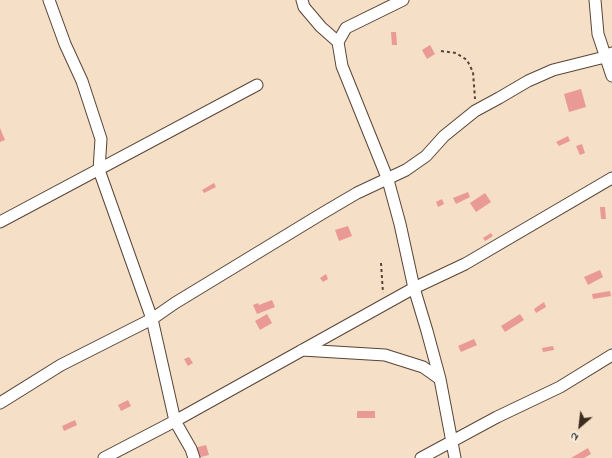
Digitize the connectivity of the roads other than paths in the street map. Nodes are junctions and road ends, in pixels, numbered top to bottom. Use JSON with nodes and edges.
{"nodes":[{"id":1,"x":49,"y":0,"type":"edge"},
{"id":2,"x":302,"y":0,"type":"edge"},
{"id":3,"x":403,"y":0,"type":"edge"},
{"id":4,"x":595,"y":0,"type":"edge"},
{"id":5,"x":338,"y":42,"type":"junction"},
{"id":6,"x":609,"y":55,"type":"edge"},
{"id":7,"x":612,"y":76,"type":"edge"},
{"id":8,"x":257,"y":85,"type":"dead end"},
{"id":9,"x":98,"y":170,"type":"junction"},
{"id":10,"x":612,"y":178,"type":"edge"},
{"id":11,"x":388,"y":180,"type":"junction"},
{"id":12,"x":0,"y":222,"type":"edge"},
{"id":13,"x":414,"y":288,"type":"junction"},
{"id":14,"x":152,"y":319,"type":"junction"},
{"id":15,"x":301,"y":350,"type":"junction"},
{"id":16,"x":612,"y":355,"type":"edge"},
{"id":17,"x":440,"y":379,"type":"junction"},
{"id":18,"x":0,"y":403,"type":"edge"},
{"id":19,"x":175,"y":421,"type":"junction"},
{"id":20,"x":453,"y":442,"type":"junction"},
{"id":21,"x":104,"y":458,"type":"edge"},
{"id":22,"x":194,"y":458,"type":"edge"},
{"id":23,"x":421,"y":458,"type":"edge"},
{"id":24,"x":455,"y":458,"type":"edge"}],
"edges":[{"from":1,"to":9,"type":"street"},
{"from":2,"to":5,"type":"street"},
{"from":3,"to":5,"type":"street"},
{"from":4,"to":6,"type":"street"},
{"from":5,"to":11,"type":"street"},
{"from":6,"to":7,"type":"street"},
{"from":6,"to":11,"type":"street"},
{"from":8,"to":9,"type":"street"},
{"from":9,"to":12,"type":"street"},
{"from":9,"to":14,"type":"street"},
{"from":10,"to":13,"type":"street"},
{"from":11,"to":13,"type":"street"},
{"from":11,"to":14,"type":"street"},
{"from":13,"to":15,"type":"street"},
{"from":13,"to":17,"type":"street"},
{"from":14,"to":18,"type":"street"},
{"from":14,"to":19,"type":"street"},
{"from":15,"to":17,"type":"street"},
{"from":15,"to":19,"type":"street"},
{"from":16,"to":20,"type":"street"},
{"from":17,"to":20,"type":"street"},
{"from":19,"to":21,"type":"street"},
{"from":19,"to":22,"type":"street"},
{"from":20,"to":23,"type":"street"},
{"from":20,"to":24,"type":"street"}]}
